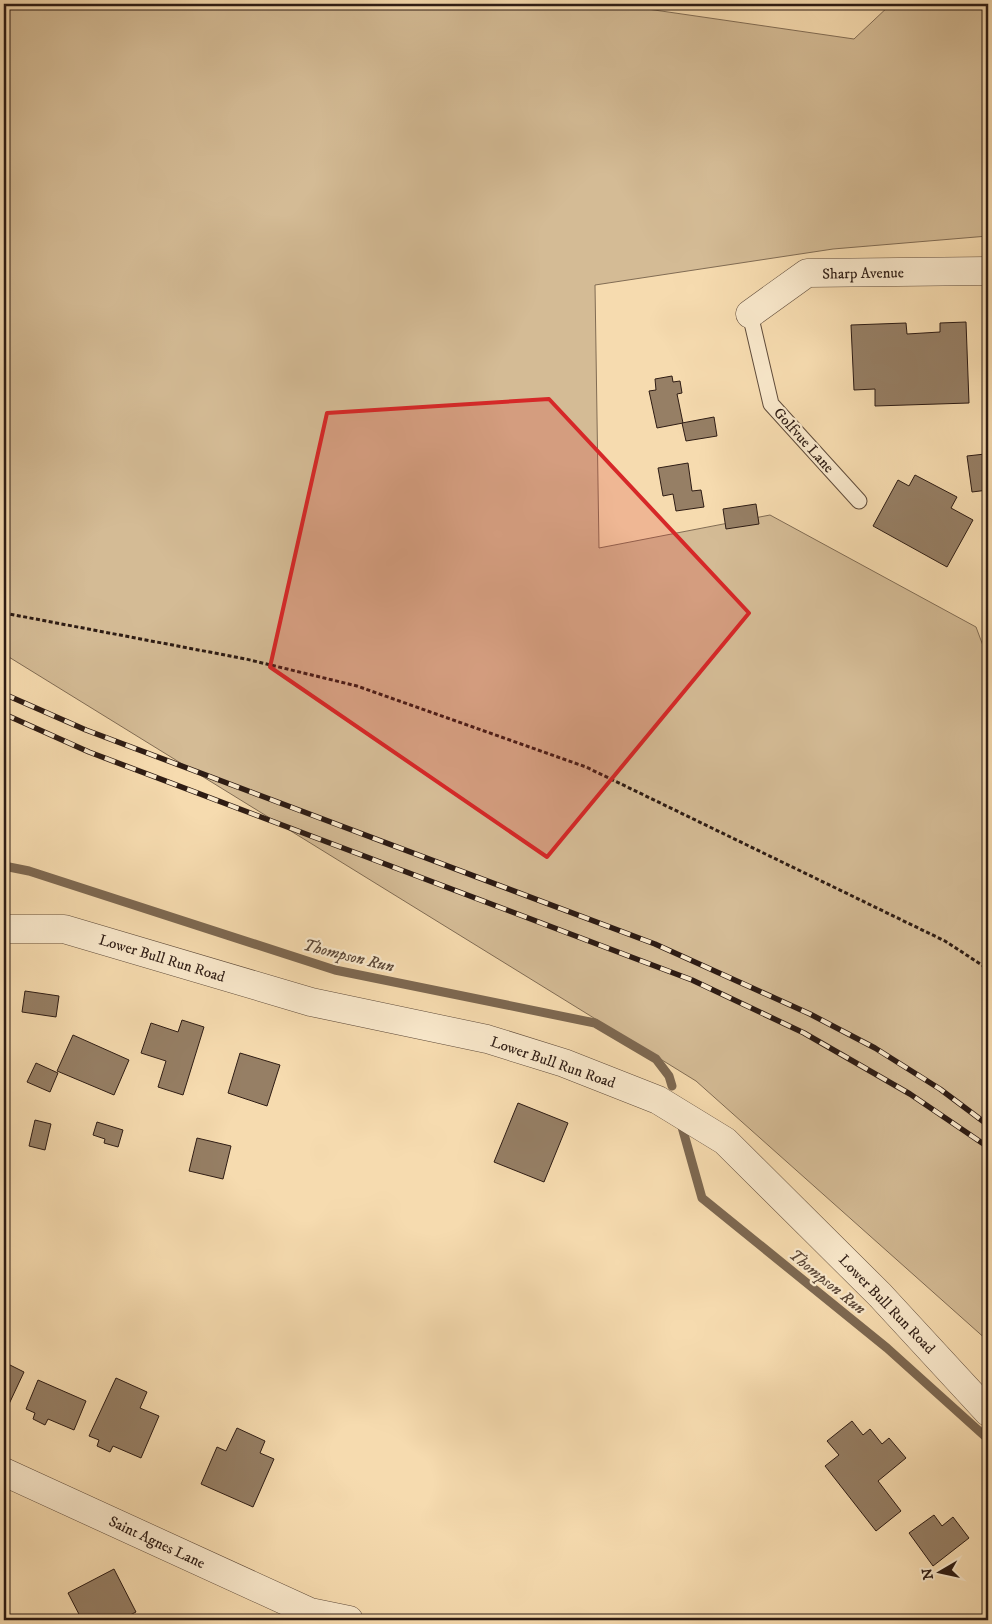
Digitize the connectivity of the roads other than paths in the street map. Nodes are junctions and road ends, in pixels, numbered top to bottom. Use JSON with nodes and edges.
{"nodes":[{"id":1,"x":988,"y":271,"type":"edge"},
{"id":2,"x":750,"y":314,"type":"joint"},
{"id":3,"x":859,"y":501,"type":"dead end"},
{"id":4,"x":4,"y":929,"type":"edge"},
{"id":5,"x":988,"y":1412,"type":"edge"},
{"id":6,"x":4,"y":1472,"type":"edge"},
{"id":7,"x":300,"y":1616,"type":"edge"},
{"id":8,"x":349,"y":1620,"type":"edge"}],
"edges":[{"from":1,"to":2,"type":"street","name":"Sharp Avenue"},
{"from":2,"to":3,"type":"lane","name":"Golfvue Lane"},
{"from":4,"to":5,"type":"street","name":"Lower Bull Run Road"},
{"from":6,"to":7,"type":"street","name":"Saint Agnes Lane"},
{"from":7,"to":8,"type":"street","name":"Saint Agnes Lane"}]}
